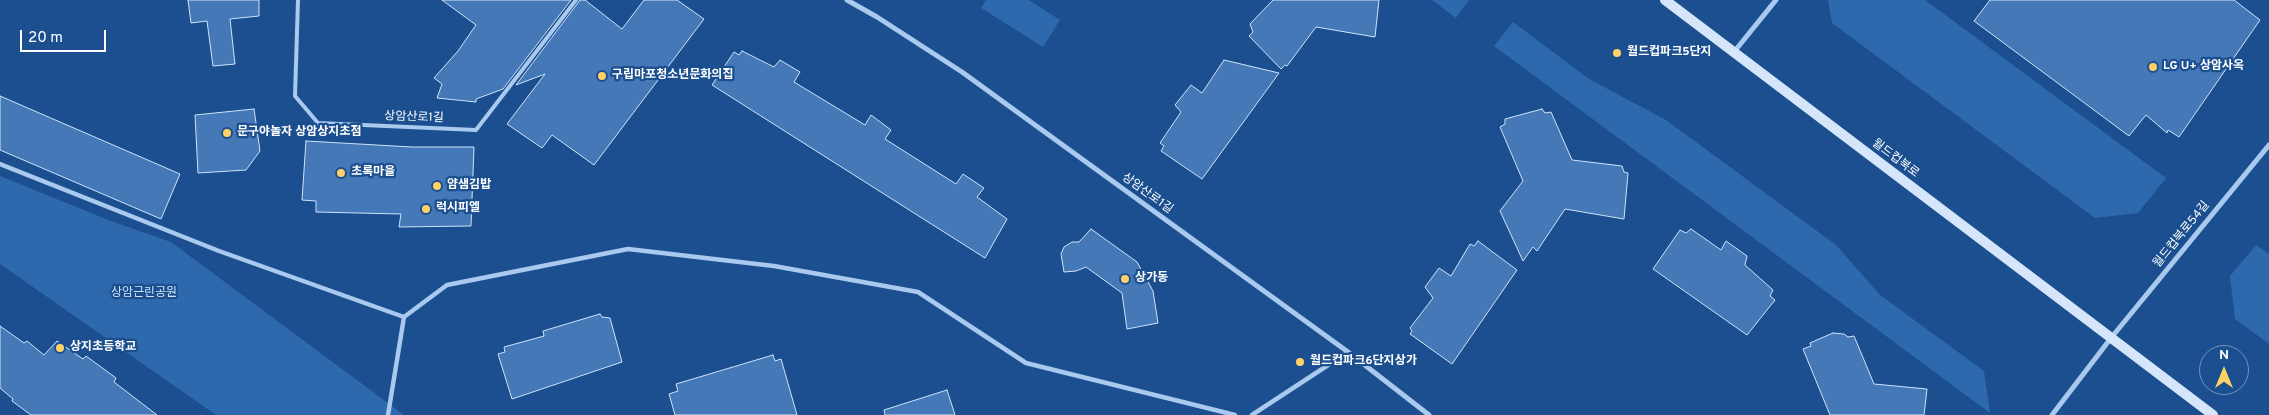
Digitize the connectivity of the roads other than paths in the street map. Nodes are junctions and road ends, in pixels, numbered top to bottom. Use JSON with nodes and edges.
{"nodes":[{"id":1,"x":298,"y":0,"type":"edge"},
{"id":2,"x":576,"y":0,"type":"edge"},
{"id":3,"x":846,"y":0,"type":"edge"},
{"id":4,"x":1665,"y":0,"type":"edge"},
{"id":5,"x":1776,"y":0,"type":"edge"},
{"id":6,"x":1734,"y":52,"type":"junction"},
{"id":7,"x":2269,"y":145,"type":"edge"},
{"id":8,"x":0,"y":164,"type":"edge"},
{"id":9,"x":404,"y":317,"type":"junction"},
{"id":10,"x":2111,"y":338,"type":"junction"},
{"id":11,"x":1348,"y":352,"type":"junction"},
{"id":12,"x":388,"y":415,"type":"edge"},
{"id":13,"x":1235,"y":415,"type":"edge"},
{"id":14,"x":1252,"y":415,"type":"edge"},
{"id":15,"x":1429,"y":415,"type":"edge"},
{"id":16,"x":2052,"y":415,"type":"edge"},
{"id":17,"x":2213,"y":415,"type":"edge"}],
"edges":[{"from":1,"to":2,"type":"lane","name":"상암산로1길"},
{"from":3,"to":11,"type":"street","name":"상암산로1길"},
{"from":4,"to":6,"type":"main road","name":"월드컵북로"},
{"from":5,"to":6,"type":"street"},
{"from":6,"to":10,"type":"main road","name":"월드컵북로"},
{"from":7,"to":10,"type":"street","name":"월드컵북로54길"},
{"from":8,"to":9,"type":"street"},
{"from":9,"to":12,"type":"street"},
{"from":9,"to":13,"type":"street"},
{"from":10,"to":16,"type":"street"},
{"from":10,"to":17,"type":"main road","name":"월드컵북로"},
{"from":11,"to":14,"type":"street"},
{"from":11,"to":15,"type":"street","name":"상암산로1길"}]}
